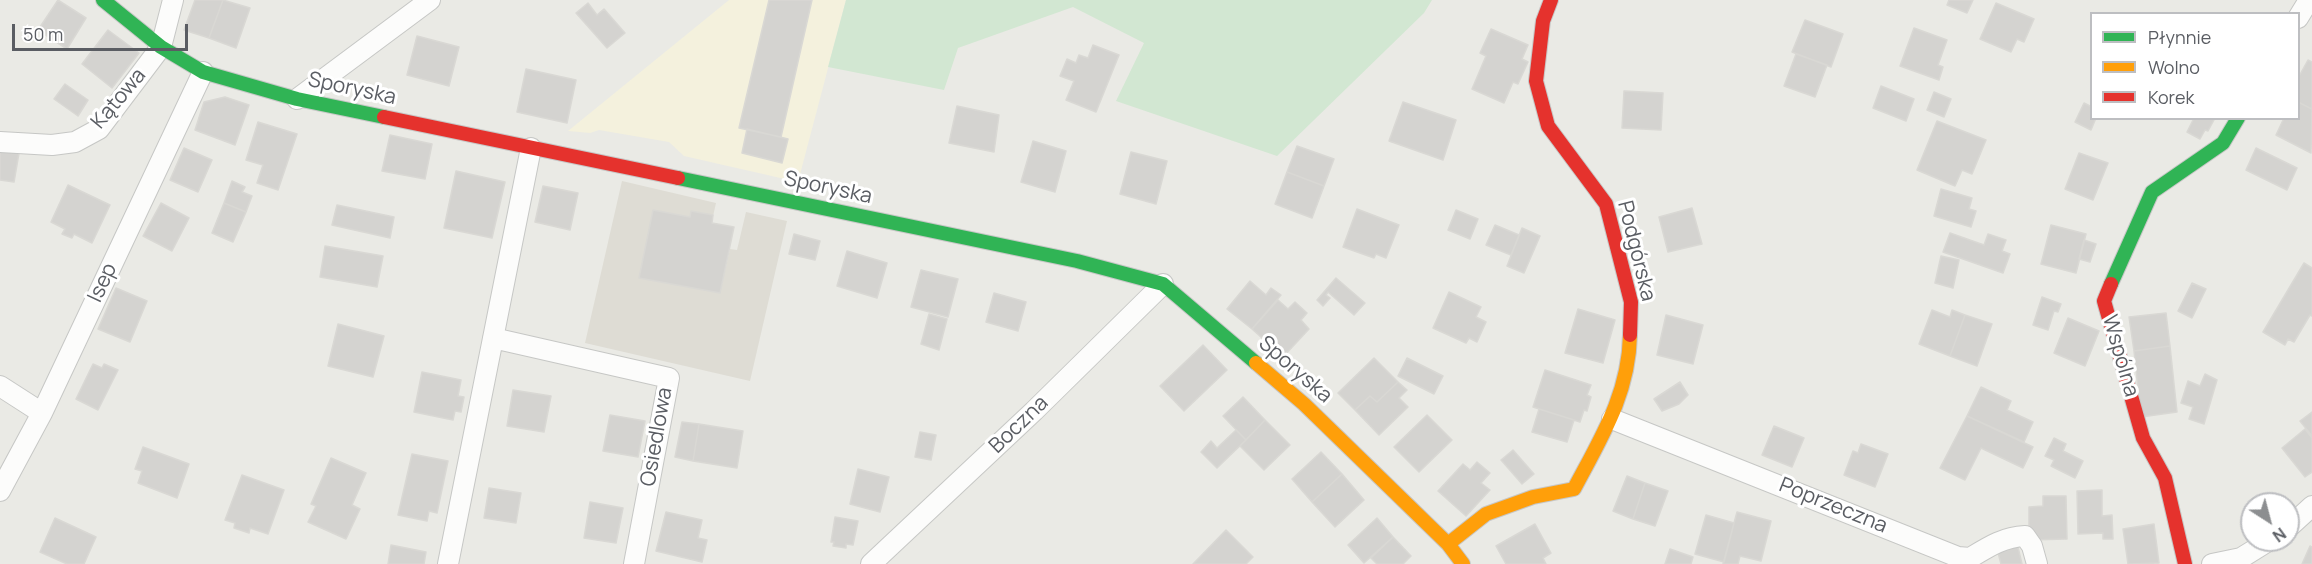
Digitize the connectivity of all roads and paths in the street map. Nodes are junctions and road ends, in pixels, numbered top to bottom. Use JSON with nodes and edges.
{"nodes":[{"id":1,"x":103,"y":0,"type":"edge"},
{"id":2,"x":173,"y":0,"type":"edge"},
{"id":3,"x":430,"y":0,"type":"edge"},
{"id":4,"x":1551,"y":0,"type":"edge"},
{"id":5,"x":2309,"y":0,"type":"edge"},
{"id":6,"x":2300,"y":15,"type":"edge"},
{"id":7,"x":161,"y":48,"type":"junction"},
{"id":8,"x":203,"y":72,"type":"junction"},
{"id":9,"x":297,"y":99,"type":"junction"},
{"id":10,"x":2237,"y":120,"type":"edge"},
{"id":11,"x":0,"y":142,"type":"edge"},
{"id":12,"x":531,"y":148,"type":"junction"},
{"id":13,"x":1163,"y":284,"type":"junction"},
{"id":14,"x":494,"y":338,"type":"junction"},
{"id":15,"x":0,"y":386,"type":"edge"},
{"id":16,"x":42,"y":413,"type":"junction"},
{"id":17,"x":1612,"y":419,"type":"junction"},
{"id":18,"x":0,"y":491,"type":"edge"},
{"id":19,"x":2312,"y":506,"type":"edge"},
{"id":20,"x":2300,"y":517,"type":"edge"},
{"id":21,"x":1448,"y":544,"type":"junction"},
{"id":22,"x":2251,"y":552,"type":"edge"},
{"id":23,"x":448,"y":564,"type":"edge"},
{"id":24,"x":634,"y":564,"type":"edge"},
{"id":25,"x":871,"y":564,"type":"edge"},
{"id":26,"x":1463,"y":564,"type":"edge"},
{"id":27,"x":2037,"y":564,"type":"edge"},
{"id":28,"x":2185,"y":564,"type":"edge"},
{"id":29,"x":2212,"y":564,"type":"edge"}],
"edges":[{"from":1,"to":7,"type":"street","name":"Sporyska"},
{"from":2,"to":7,"type":"street"},
{"from":3,"to":9,"type":"street"},
{"from":4,"to":17,"type":"street","name":"Podgórska"},
{"from":5,"to":6,"type":"street"},
{"from":7,"to":8,"type":"street","name":"Sporyska"},
{"from":7,"to":11,"type":"street","name":"Kątowa"},
{"from":8,"to":9,"type":"street","name":"Sporyska"},
{"from":8,"to":16,"type":"street","name":"Isep"},
{"from":9,"to":12,"type":"street","name":"Sporyska"},
{"from":10,"to":28,"type":"street","name":"Wspólna"},
{"from":12,"to":13,"type":"street","name":"Sporyska"},
{"from":12,"to":14,"type":"street"},
{"from":13,"to":21,"type":"street","name":"Sporyska"},
{"from":13,"to":25,"type":"street","name":"Boczna"},
{"from":14,"to":23,"type":"street"},
{"from":14,"to":24,"type":"street","name":"Osiedlowa"},
{"from":15,"to":16,"type":"street"},
{"from":16,"to":18,"type":"street","name":"Isep"},
{"from":17,"to":21,"type":"street","name":"Podgórska"},
{"from":17,"to":27,"type":"street","name":"Poprzeczna"},
{"from":19,"to":20,"type":"street"},
{"from":21,"to":26,"type":"street","name":"Sporyska"},
{"from":22,"to":29,"type":"street"}]}
